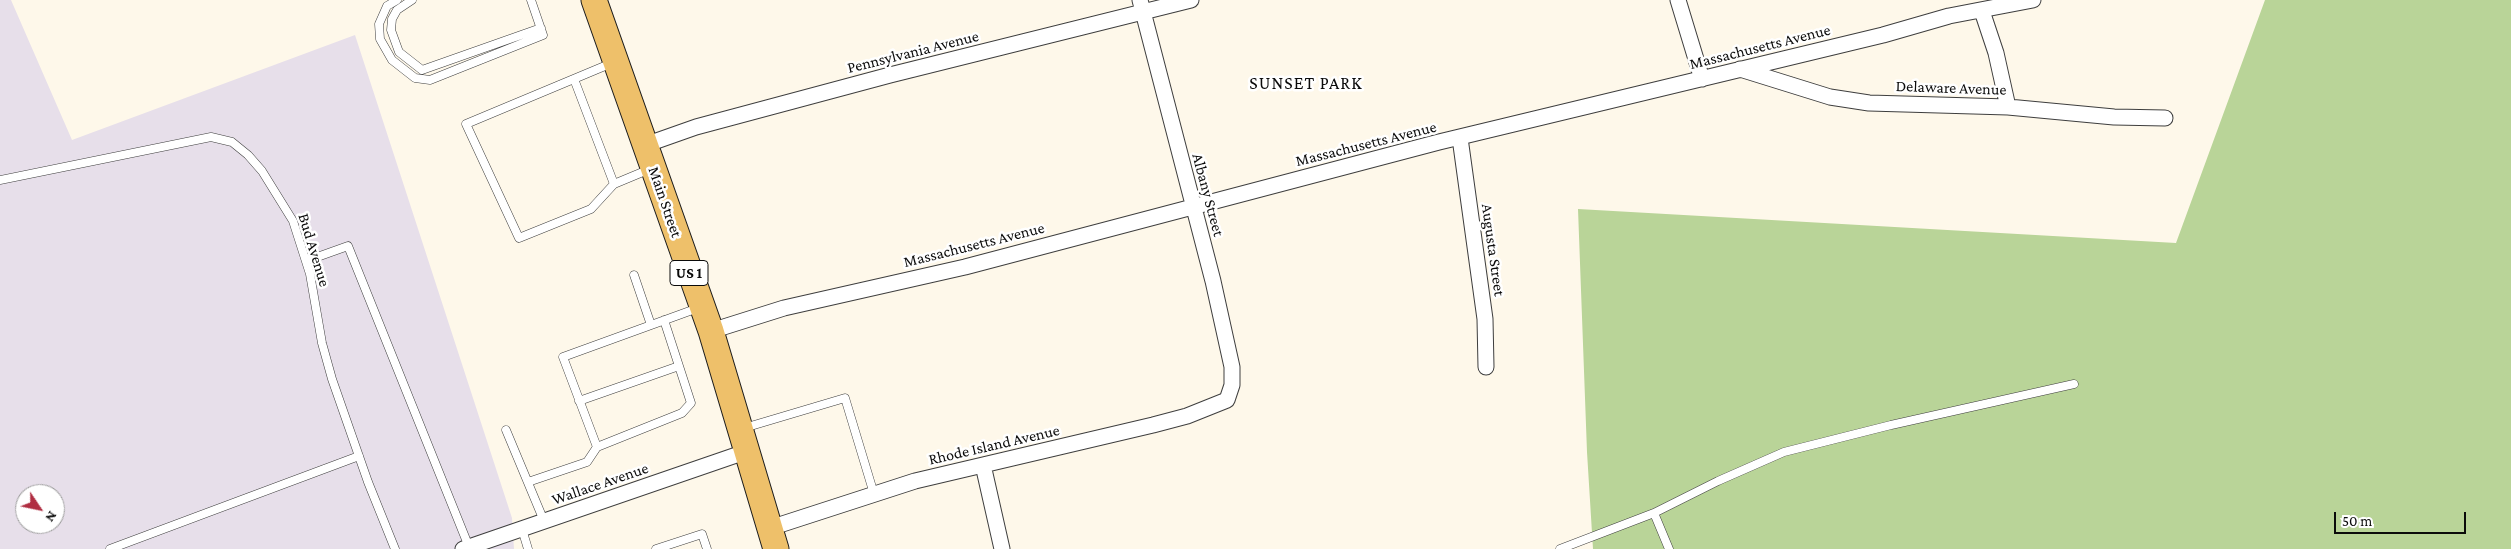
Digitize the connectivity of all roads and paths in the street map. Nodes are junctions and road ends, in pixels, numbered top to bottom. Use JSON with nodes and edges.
{"nodes":[{"id":1,"x":397,"y":0,"type":"edge"},
{"id":2,"x":412,"y":0,"type":"edge"},
{"id":3,"x":531,"y":0,"type":"edge"},
{"id":4,"x":594,"y":0,"type":"edge"},
{"id":5,"x":1191,"y":0,"type":"edge"},
{"id":6,"x":1678,"y":0,"type":"edge"},
{"id":7,"x":2033,"y":0,"type":"edge"},
{"id":8,"x":1141,"y":6,"type":"edge"},
{"id":9,"x":1982,"y":11,"type":"junction"},
{"id":10,"x":540,"y":28,"type":"junction"},
{"id":11,"x":616,"y":61,"type":"junction"},
{"id":12,"x":1740,"y":69,"type":"junction"},
{"id":13,"x":574,"y":79,"type":"junction"},
{"id":14,"x":1702,"y":79,"type":"junction"},
{"id":15,"x":2008,"y":107,"type":"junction"},
{"id":16,"x":2165,"y":118,"type":"dead end"},
{"id":17,"x":1460,"y":138,"type":"junction"},
{"id":18,"x":645,"y":144,"type":"junction"},
{"id":19,"x":653,"y":168,"type":"junction"},
{"id":20,"x":0,"y":180,"type":"edge"},
{"id":21,"x":614,"y":184,"type":"junction"},
{"id":22,"x":1194,"y":206,"type":"junction"},
{"id":23,"x":306,"y":261,"type":"junction"},
{"id":24,"x":634,"y":275,"type":"dead end"},
{"id":25,"x":701,"y":306,"type":"junction"},
{"id":26,"x":664,"y":320,"type":"junction"},
{"id":27,"x":651,"y":325,"type":"junction"},
{"id":28,"x":711,"y":330,"type":"junction"},
{"id":29,"x":679,"y":366,"type":"junction"},
{"id":30,"x":1486,"y":367,"type":"dead end"},
{"id":31,"x":2074,"y":384,"type":"dead end"},
{"id":32,"x":1227,"y":400,"type":"joint"},
{"id":33,"x":580,"y":401,"type":"junction"},
{"id":34,"x":506,"y":430,"type":"dead end"},
{"id":35,"x":744,"y":440,"type":"junction"},
{"id":36,"x":597,"y":447,"type":"junction"},
{"id":37,"x":359,"y":456,"type":"junction"},
{"id":38,"x":983,"y":465,"type":"junction"},
{"id":39,"x":528,"y":482,"type":"junction"},
{"id":40,"x":874,"y":494,"type":"junction"},
{"id":41,"x":1654,"y":513,"type":"junction"},
{"id":42,"x":544,"y":521,"type":"junction"},
{"id":43,"x":522,"y":529,"type":"junction"},
{"id":44,"x":773,"y":538,"type":"edge"},
{"id":45,"x":134,"y":541,"type":"junction"},
{"id":46,"x":466,"y":548,"type":"edge"},
{"id":47,"x":110,"y":549,"type":"edge"},
{"id":48,"x":137,"y":549,"type":"edge"},
{"id":49,"x":395,"y":549,"type":"edge"},
{"id":50,"x":528,"y":549,"type":"edge"},
{"id":51,"x":656,"y":549,"type":"edge"},
{"id":52,"x":707,"y":549,"type":"edge"},
{"id":53,"x":1002,"y":549,"type":"edge"},
{"id":54,"x":1560,"y":549,"type":"edge"},
{"id":55,"x":1669,"y":549,"type":"edge"}],
"edges":[{"from":1,"to":10,"type":"lane"},
{"from":2,"to":10,"type":"lane"},
{"from":3,"to":10,"type":"lane"},
{"from":4,"to":11,"type":"main road","name":"Main Street","number":"US 1"},
{"from":5,"to":8,"type":"street","name":"Pennsylvania Avenue"},
{"from":6,"to":14,"type":"street"},
{"from":7,"to":9,"type":"street","name":"Massachusetts Avenue"},
{"from":8,"to":18,"type":"street","name":"Pennsylvania Avenue"},
{"from":8,"to":22,"type":"street","name":"Albany Street"},
{"from":9,"to":12,"type":"street","name":"Massachusetts Avenue"},
{"from":9,"to":15,"type":"street"},
{"from":11,"to":13,"type":"lane"},
{"from":11,"to":18,"type":"main road","name":"Main Street","number":"US 1"},
{"from":12,"to":14,"type":"street","name":"Massachusetts Avenue"},
{"from":12,"to":15,"type":"street","name":"Delaware Avenue"},
{"from":13,"to":21,"type":"lane"},
{"from":13,"to":21,"type":"lane"},
{"from":14,"to":17,"type":"street","name":"Massachusetts Avenue"},
{"from":15,"to":16,"type":"street","name":"Delaware Avenue"},
{"from":17,"to":22,"type":"street","name":"Massachusetts Avenue"},
{"from":17,"to":30,"type":"street","name":"Augusta Street"},
{"from":18,"to":19,"type":"main road","name":"Main Street","number":"US 1"},
{"from":19,"to":21,"type":"lane"},
{"from":19,"to":25,"type":"main road","name":"Main Street","number":"US 1"},
{"from":20,"to":23,"type":"lane","name":"Bud Avenue"},
{"from":22,"to":28,"type":"street","name":"Massachusetts Avenue"},
{"from":22,"to":32,"type":"street","name":"Albany Street"},
{"from":23,"to":37,"type":"lane","name":"Bud Avenue"},
{"from":23,"to":46,"type":"lane"},
{"from":24,"to":27,"type":"lane"},
{"from":25,"to":26,"type":"lane"},
{"from":25,"to":28,"type":"main road","name":"Main Street","number":"US 1"},
{"from":26,"to":27,"type":"lane"},
{"from":26,"to":29,"type":"lane"},
{"from":27,"to":33,"type":"lane"},
{"from":28,"to":35,"type":"main road","name":"Main Street","number":"US 1"},
{"from":29,"to":33,"type":"lane"},
{"from":29,"to":36,"type":"lane"},
{"from":31,"to":41,"type":"lane"},
{"from":32,"to":38,"type":"street","name":"Rhode Island Avenue"},
{"from":33,"to":36,"type":"lane"},
{"from":34,"to":39,"type":"lane"},
{"from":35,"to":40,"type":"lane"},
{"from":35,"to":42,"type":"street","name":"Wallace Avenue"},
{"from":35,"to":44,"type":"main road","name":"Main Street","number":"US 1"},
{"from":36,"to":39,"type":"lane"},
{"from":37,"to":45,"type":"lane"},
{"from":37,"to":49,"type":"lane","name":"Bud Avenue"},
{"from":38,"to":40,"type":"street","name":"Rhode Island Avenue"},
{"from":38,"to":53,"type":"street"},
{"from":39,"to":42,"type":"lane"},
{"from":40,"to":44,"type":"street","name":"Rhode Island Avenue"},
{"from":41,"to":54,"type":"lane"},
{"from":41,"to":55,"type":"lane"},
{"from":42,"to":43,"type":"street","name":"Wallace Avenue"},
{"from":43,"to":46,"type":"street","name":"Wallace Avenue"},
{"from":43,"to":50,"type":"lane"},
{"from":45,"to":47,"type":"lane"},
{"from":45,"to":48,"type":"lane"},
{"from":51,"to":52,"type":"lane"}]}
